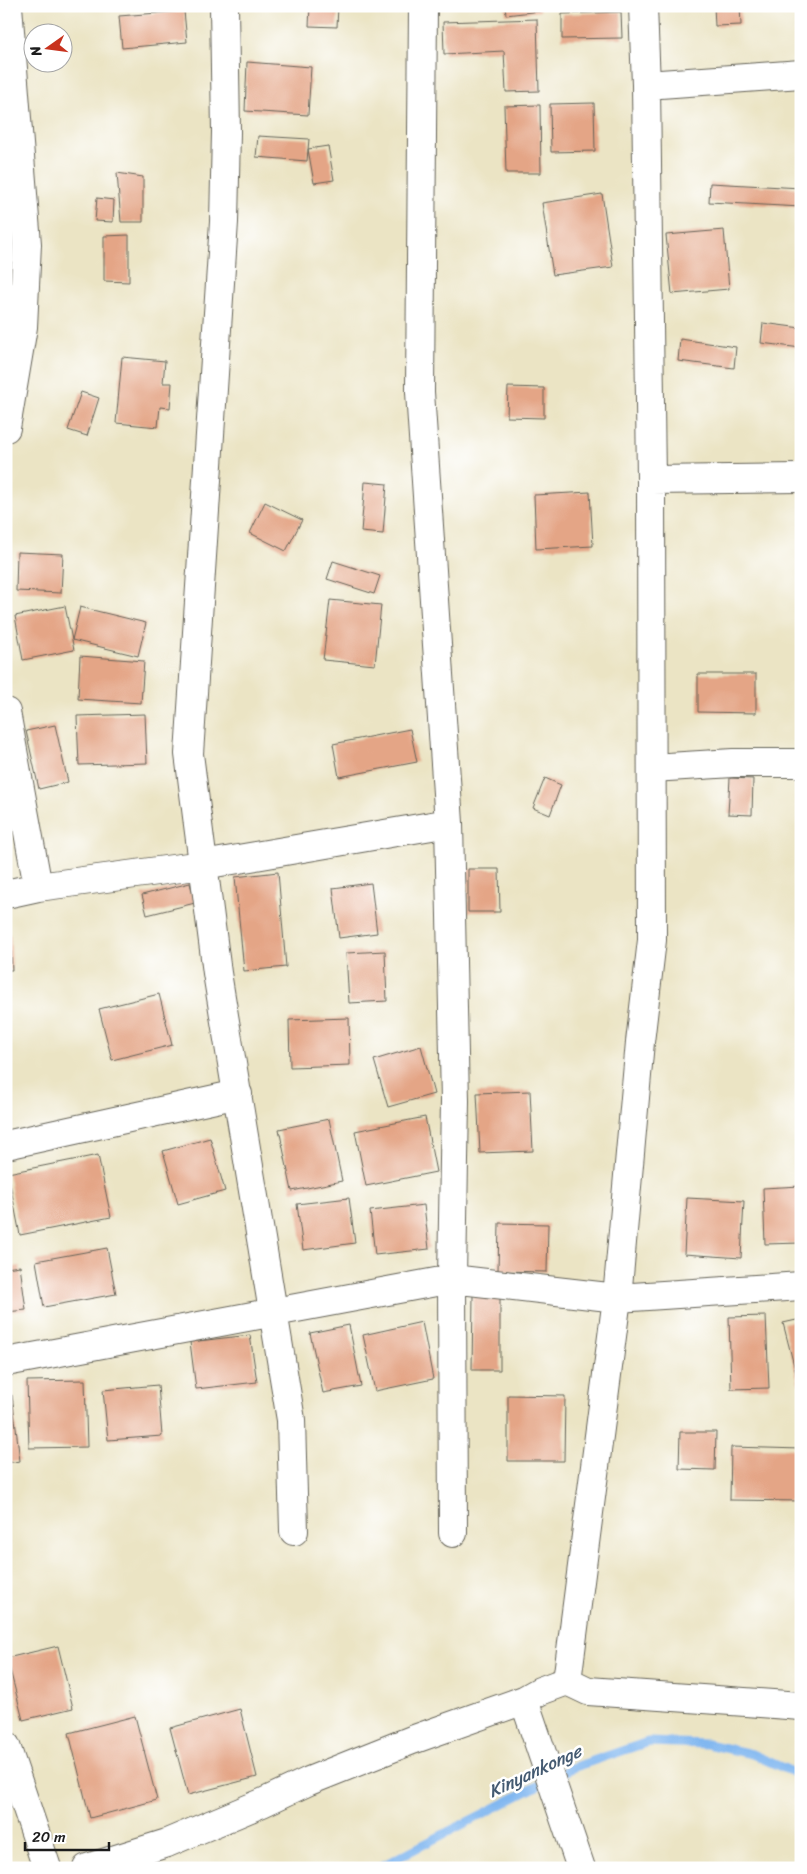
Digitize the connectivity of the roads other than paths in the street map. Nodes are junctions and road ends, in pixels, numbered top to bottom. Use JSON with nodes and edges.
{"nodes":[{"id":1,"x":8,"y":6,"type":"edge"},
{"id":2,"x":224,"y":6,"type":"edge"},
{"id":3,"x":423,"y":6,"type":"edge"},
{"id":4,"x":643,"y":6,"type":"edge"},
{"id":5,"x":801,"y":74,"type":"edge"},
{"id":6,"x":646,"y":85,"type":"junction"},
{"id":7,"x":14,"y":155,"type":"edge"},
{"id":8,"x":6,"y":428,"type":"edge"},
{"id":9,"x":801,"y":478,"type":"edge"},
{"id":10,"x":650,"y":480,"type":"junction"},
{"id":11,"x":6,"y":712,"type":"edge"},
{"id":12,"x":801,"y":762,"type":"edge"},
{"id":13,"x":652,"y":768,"type":"junction"},
{"id":14,"x":449,"y":824,"type":"junction"},
{"id":15,"x":203,"y":865,"type":"junction"},
{"id":16,"x":38,"y":887,"type":"junction"},
{"id":17,"x":6,"y":894,"type":"edge"},
{"id":18,"x":238,"y":1094,"type":"junction"},
{"id":19,"x":6,"y":1145,"type":"edge"},
{"id":20,"x":452,"y":1279,"type":"junction"},
{"id":21,"x":801,"y":1286,"type":"edge"},
{"id":22,"x":617,"y":1298,"type":"junction"},
{"id":23,"x":275,"y":1312,"type":"junction"},
{"id":24,"x":6,"y":1362,"type":"edge"},
{"id":25,"x":294,"y":1531,"type":"dead end"},
{"id":26,"x":453,"y":1533,"type":"dead end"},
{"id":27,"x":567,"y":1681,"type":"junction"},
{"id":28,"x":524,"y":1700,"type":"junction"},
{"id":29,"x":801,"y":1706,"type":"edge"},
{"id":30,"x":6,"y":1746,"type":"edge"},
{"id":31,"x":47,"y":1868,"type":"edge"},
{"id":32,"x":87,"y":1868,"type":"edge"},
{"id":33,"x":581,"y":1868,"type":"edge"}],
"edges":[{"from":1,"to":7,"type":"street"},
{"from":2,"to":15,"type":"street"},
{"from":3,"to":14,"type":"street"},
{"from":4,"to":6,"type":"street"},
{"from":5,"to":6,"type":"street"},
{"from":6,"to":10,"type":"street"},
{"from":7,"to":8,"type":"street"},
{"from":9,"to":10,"type":"street"},
{"from":10,"to":13,"type":"street"},
{"from":11,"to":16,"type":"street"},
{"from":12,"to":13,"type":"street"},
{"from":13,"to":22,"type":"street"},
{"from":14,"to":15,"type":"street"},
{"from":14,"to":20,"type":"street"},
{"from":15,"to":16,"type":"street"},
{"from":15,"to":18,"type":"street"},
{"from":16,"to":17,"type":"street"},
{"from":18,"to":19,"type":"street"},
{"from":18,"to":23,"type":"street"},
{"from":20,"to":22,"type":"street"},
{"from":20,"to":23,"type":"street"},
{"from":20,"to":26,"type":"street"},
{"from":21,"to":22,"type":"street"},
{"from":22,"to":27,"type":"street"},
{"from":23,"to":24,"type":"street"},
{"from":23,"to":25,"type":"street"},
{"from":27,"to":28,"type":"street"},
{"from":27,"to":29,"type":"street"},
{"from":28,"to":32,"type":"street"},
{"from":28,"to":33,"type":"street"},
{"from":30,"to":31,"type":"street"}]}
